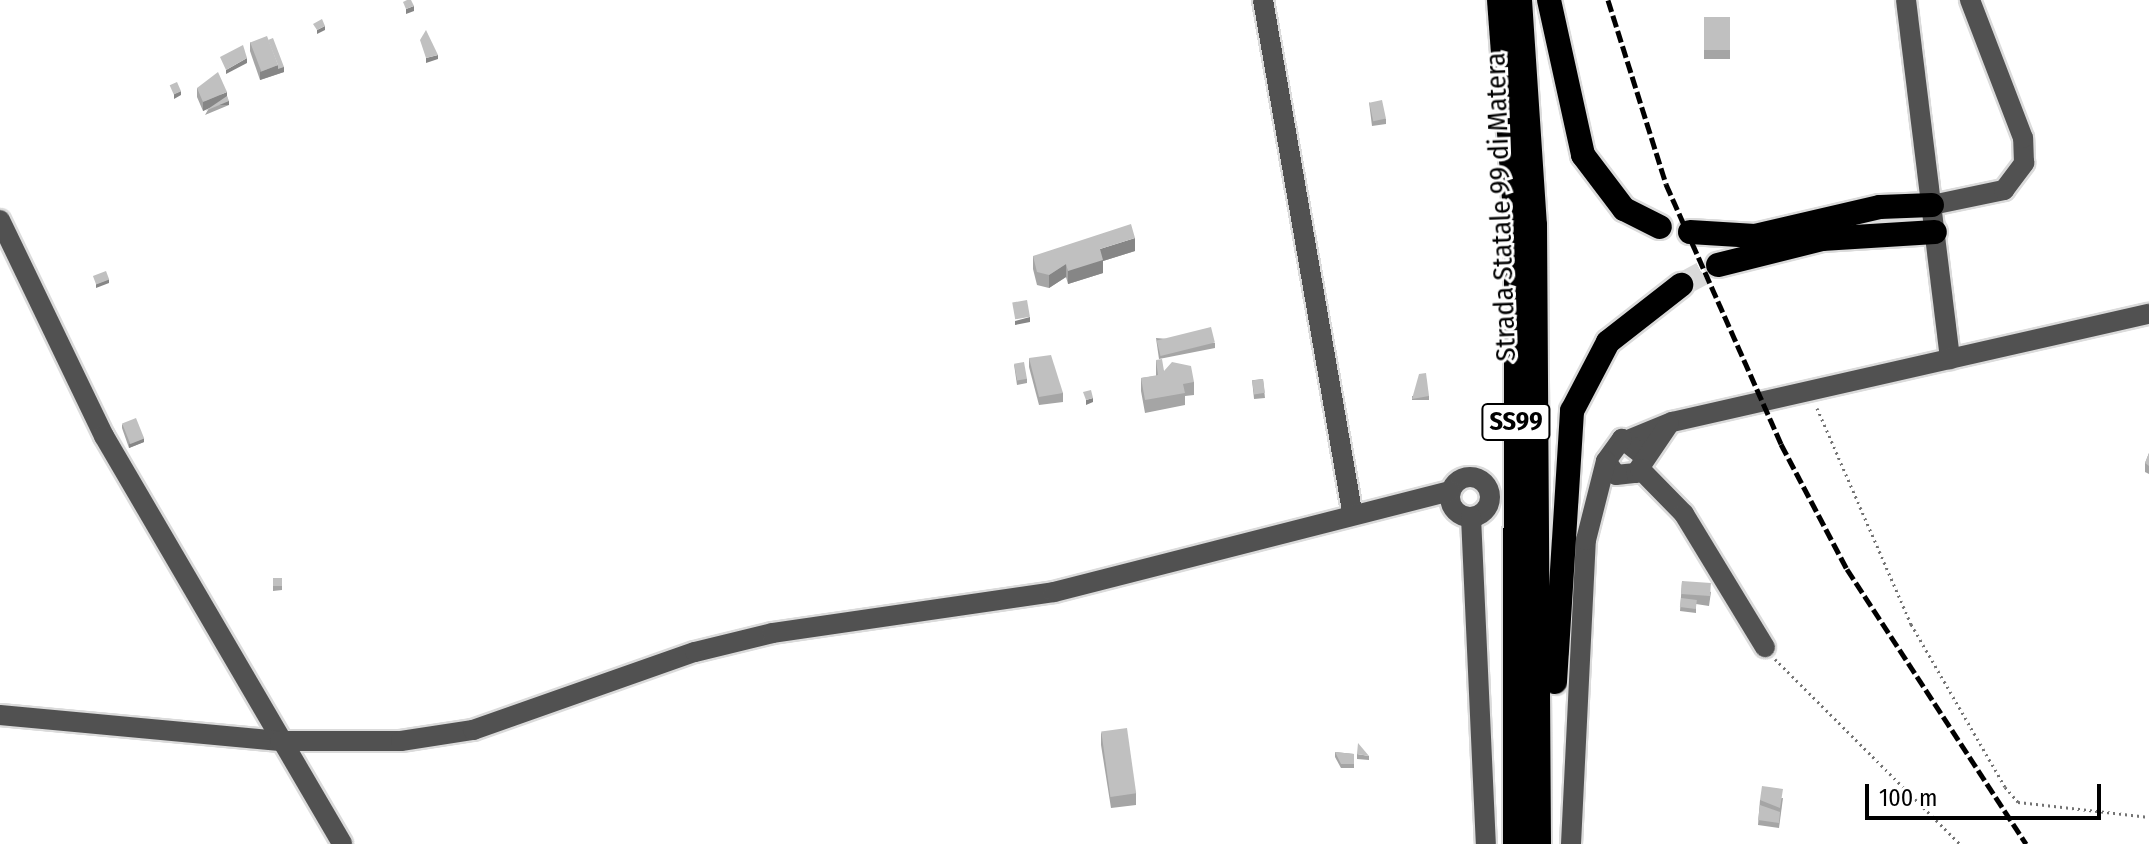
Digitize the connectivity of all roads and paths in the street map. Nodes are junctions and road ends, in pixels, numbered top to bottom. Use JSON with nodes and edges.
{"nodes":[{"id":1,"x":1263,"y":0,"type":"edge"},
{"id":2,"x":1499,"y":0,"type":"edge"},
{"id":3,"x":1520,"y":0,"type":"edge"},
{"id":4,"x":1549,"y":0,"type":"edge"},
{"id":5,"x":1906,"y":0,"type":"edge"},
{"id":6,"x":1970,"y":0,"type":"edge"},
{"id":7,"x":1932,"y":205,"type":"junction"},
{"id":8,"x":0,"y":220,"type":"edge"},
{"id":9,"x":1660,"y":227,"type":"dead end"},
{"id":10,"x":1690,"y":232,"type":"dead end"},
{"id":11,"x":1935,"y":232,"type":"junction"},
{"id":12,"x":1718,"y":265,"type":"tunnel mouth"},
{"id":13,"x":1681,"y":285,"type":"tunnel mouth"},
{"id":14,"x":2149,"y":314,"type":"edge"},
{"id":15,"x":1950,"y":359,"type":"junction"},
{"id":16,"x":1810,"y":389,"type":"junction"},
{"id":17,"x":1672,"y":422,"type":"junction"},
{"id":18,"x":1628,"y":440,"type":"junction"},
{"id":19,"x":1606,"y":461,"type":"junction"},
{"id":20,"x":1635,"y":467,"type":"junction"},
{"id":21,"x":1450,"y":491,"type":"junction"},
{"id":22,"x":1590,"y":507,"type":"junction"},
{"id":23,"x":1352,"y":511,"type":"junction"},
{"id":24,"x":1471,"y":517,"type":"junction"},
{"id":25,"x":1765,"y":647,"type":"joint"},
{"id":26,"x":0,"y":715,"type":"edge"},
{"id":27,"x":280,"y":741,"type":"junction"},
{"id":28,"x":2149,"y":817,"type":"edge"},
{"id":29,"x":342,"y":844,"type":"edge"},
{"id":30,"x":1486,"y":844,"type":"edge"},
{"id":31,"x":1515,"y":844,"type":"edge"},
{"id":32,"x":1539,"y":844,"type":"edge"},
{"id":33,"x":1571,"y":844,"type":"edge"},
{"id":34,"x":1960,"y":844,"type":"edge"}],
"edges":[{"from":1,"to":23,"type":"street"},
{"from":2,"to":31,"type":"highway","number":"SS99"},
{"from":3,"to":32,"type":"highway","name":"Strada Statale 99 di Matera","number":"SS99"},
{"from":4,"to":9,"type":"highway"},
{"from":5,"to":7,"type":"street"},
{"from":6,"to":7,"type":"street"},
{"from":7,"to":10,"type":"highway"},
{"from":7,"to":11,"type":"street"},
{"from":8,"to":27,"type":"street"},
{"from":11,"to":12,"type":"highway"},
{"from":11,"to":15,"type":"street"},
{"from":13,"to":32,"type":"highway"},
{"from":14,"to":15,"type":"street"},
{"from":15,"to":16,"type":"street"},
{"from":16,"to":17,"type":"street"},
{"from":16,"to":28,"type":"path"},
{"from":17,"to":18,"type":"street"},
{"from":17,"to":20,"type":"street"},
{"from":18,"to":19,"type":"street"},
{"from":18,"to":20,"type":"street"},
{"from":19,"to":20,"type":"street"},
{"from":19,"to":22,"type":"street"},
{"from":20,"to":22,"type":"street"},
{"from":20,"to":25,"type":"street"},
{"from":21,"to":23,"type":"street"},
{"from":21,"to":24,"type":"street"},
{"from":21,"to":24,"type":"street"},
{"from":22,"to":33,"type":"street"},
{"from":23,"to":27,"type":"street"},
{"from":24,"to":30,"type":"street"},
{"from":25,"to":34,"type":"path"},
{"from":26,"to":27,"type":"street"},
{"from":27,"to":29,"type":"street"}]}
